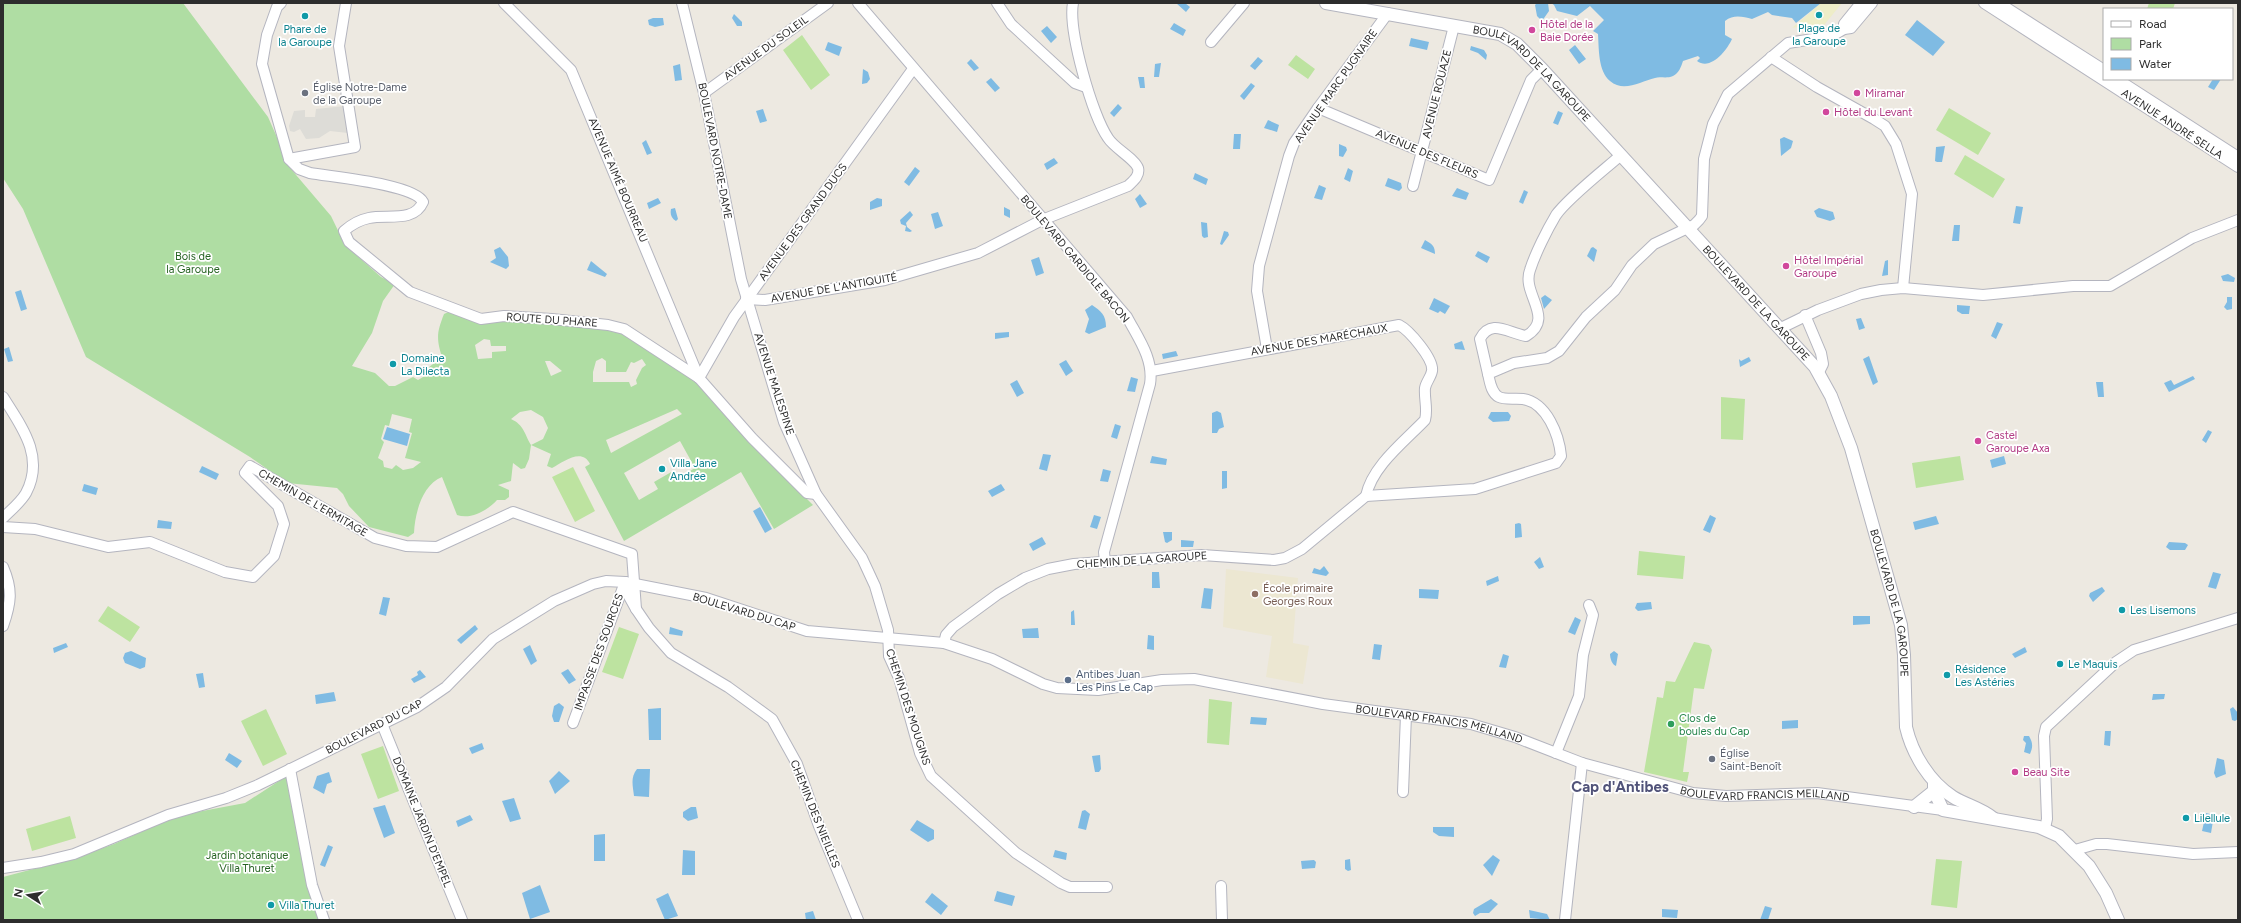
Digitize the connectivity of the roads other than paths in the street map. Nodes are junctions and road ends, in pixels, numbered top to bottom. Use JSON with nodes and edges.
{"nodes":[{"id":1,"x":346,"y":3,"type":"edge"},
{"id":2,"x":504,"y":3,"type":"edge"},
{"id":3,"x":682,"y":3,"type":"edge"},
{"id":4,"x":828,"y":3,"type":"edge"},
{"id":5,"x":858,"y":3,"type":"edge"},
{"id":6,"x":997,"y":3,"type":"edge"},
{"id":7,"x":1073,"y":3,"type":"edge"},
{"id":8,"x":1244,"y":3,"type":"edge"},
{"id":9,"x":1326,"y":3,"type":"edge"},
{"id":10,"x":1861,"y":3,"type":"edge"},
{"id":11,"x":1872,"y":3,"type":"edge"},
{"id":12,"x":1984,"y":3,"type":"edge"},
{"id":13,"x":1999,"y":3,"type":"edge"},
{"id":14,"x":276,"y":4,"type":"edge"},
{"id":15,"x":1388,"y":13,"type":"junction"},
{"id":16,"x":1454,"y":26,"type":"junction"},
{"id":17,"x":1844,"y":29,"type":"junction"},
{"id":18,"x":1212,"y":42,"type":"dead end"},
{"id":19,"x":1771,"y":56,"type":"junction"},
{"id":20,"x":1542,"y":68,"type":"junction"},
{"id":21,"x":913,"y":69,"type":"junction"},
{"id":22,"x":2103,"y":69,"type":"edge"},
{"id":23,"x":2103,"y":80,"type":"edge"},
{"id":24,"x":2103,"y":80,"type":"edge"},
{"id":25,"x":2119,"y":80,"type":"edge"},
{"id":26,"x":1086,"y":87,"type":"junction"},
{"id":27,"x":704,"y":93,"type":"junction"},
{"id":28,"x":1318,"y":108,"type":"junction"},
{"id":29,"x":1423,"y":153,"type":"junction"},
{"id":30,"x":1621,"y":155,"type":"junction"},
{"id":31,"x":2238,"y":157,"type":"edge"},
{"id":32,"x":289,"y":159,"type":"junction"},
{"id":33,"x":2238,"y":167,"type":"edge"},
{"id":34,"x":1413,"y":186,"type":"dead end"},
{"id":35,"x":1042,"y":220,"type":"junction"},
{"id":36,"x":2238,"y":220,"type":"edge"},
{"id":37,"x":1686,"y":228,"type":"junction"},
{"id":38,"x":1903,"y":288,"type":"junction"},
{"id":39,"x":746,"y":299,"type":"junction"},
{"id":40,"x":1805,"y":315,"type":"junction"},
{"id":41,"x":1781,"y":328,"type":"junction"},
{"id":42,"x":1267,"y":349,"type":"junction"},
{"id":43,"x":1152,"y":371,"type":"junction"},
{"id":44,"x":1818,"y":372,"type":"junction"},
{"id":45,"x":1488,"y":374,"type":"junction"},
{"id":46,"x":699,"y":378,"type":"junction"},
{"id":47,"x":3,"y":397,"type":"edge"},
{"id":48,"x":816,"y":494,"type":"junction"},
{"id":49,"x":1366,"y":496,"type":"junction"},
{"id":50,"x":3,"y":518,"type":"edge"},
{"id":51,"x":3,"y":527,"type":"edge"},
{"id":52,"x":1105,"y":562,"type":"junction"},
{"id":53,"x":3,"y":567,"type":"edge"},
{"id":54,"x":630,"y":583,"type":"junction"},
{"id":55,"x":1589,"y":605,"type":"dead end"},
{"id":56,"x":2238,"y":618,"type":"edge"},
{"id":57,"x":3,"y":626,"type":"edge"},
{"id":58,"x":888,"y":638,"type":"junction"},
{"id":59,"x":944,"y":643,"type":"junction"},
{"id":60,"x":1406,"y":715,"type":"junction"},
{"id":61,"x":573,"y":723,"type":"dead end"},
{"id":62,"x":382,"y":724,"type":"junction"},
{"id":63,"x":1556,"y":753,"type":"junction"},
{"id":64,"x":1582,"y":763,"type":"junction"},
{"id":65,"x":290,"y":769,"type":"junction"},
{"id":66,"x":1934,"y":786,"type":"junction"},
{"id":67,"x":1403,"y":792,"type":"dead end"},
{"id":68,"x":1953,"y":797,"type":"junction"},
{"id":69,"x":1914,"y":808,"type":"junction"},
{"id":70,"x":1947,"y":811,"type":"junction"},
{"id":71,"x":1993,"y":818,"type":"junction"},
{"id":72,"x":2045,"y":828,"type":"junction"},
{"id":73,"x":2075,"y":850,"type":"junction"},
{"id":74,"x":2238,"y":852,"type":"edge"},
{"id":75,"x":3,"y":868,"type":"edge"},
{"id":76,"x":1221,"y":886,"type":"dead end"},
{"id":77,"x":1107,"y":887,"type":"dead end"},
{"id":78,"x":324,"y":920,"type":"edge"},
{"id":79,"x":462,"y":920,"type":"edge"},
{"id":80,"x":858,"y":920,"type":"edge"},
{"id":81,"x":1222,"y":920,"type":"edge"},
{"id":82,"x":1565,"y":920,"type":"edge"},
{"id":83,"x":2118,"y":920,"type":"edge"}],
"edges":[{"from":1,"to":32,"type":"street"},
{"from":2,"to":46,"type":"street","name":"AVENUE AIMÉ BOURREAU"},
{"from":3,"to":27,"type":"street","name":"BOULEVARD NOTRE-DAME"},
{"from":4,"to":27,"type":"street","name":"AVENUE DU SOLEIL"},
{"from":5,"to":21,"type":"street","name":"BOULEVARD GARDIOLE BACON"},
{"from":6,"to":26,"type":"street"},
{"from":7,"to":26,"type":"street","name":"AVENUE DE L'ANTIQUITÉ"},
{"from":8,"to":18,"type":"street"},
{"from":9,"to":15,"type":"street","name":"BOULEVARD DE LA GAROUPE"},
{"from":10,"to":17,"type":"street"},
{"from":11,"to":17,"type":"street"},
{"from":12,"to":23,"type":"street","name":"AVENUE ANDRÉ SELLA"},
{"from":13,"to":22,"type":"street"},
{"from":14,"to":32,"type":"street"},
{"from":15,"to":16,"type":"street","name":"BOULEVARD DE LA GAROUPE"},
{"from":15,"to":28,"type":"street","name":"AVENUE MARC PUGNAIRE"},
{"from":16,"to":20,"type":"street","name":"BOULEVARD DE LA GAROUPE"},
{"from":16,"to":29,"type":"street","name":"AVENUE ROUAZE"},
{"from":17,"to":19,"type":"street"},
{"from":19,"to":37,"type":"street"},
{"from":19,"to":38,"type":"street"},
{"from":20,"to":29,"type":"street","name":"AVENUE DES FLEURS"},
{"from":20,"to":30,"type":"street","name":"BOULEVARD DE LA GAROUPE"},
{"from":21,"to":35,"type":"street","name":"BOULEVARD GARDIOLE BACON"},
{"from":21,"to":39,"type":"street","name":"AVENUE DES GRAND DUCS"},
{"from":24,"to":33,"type":"street","name":"AVENUE ANDRÉ SELLA"},
{"from":25,"to":31,"type":"street","name":"AVENUE ANDRÉ SELLA"},
{"from":26,"to":35,"type":"street","name":"AVENUE DE L'ANTIQUITÉ"},
{"from":27,"to":39,"type":"street","name":"BOULEVARD NOTRE-DAME"},
{"from":28,"to":29,"type":"street","name":"AVENUE DES FLEURS"},
{"from":28,"to":42,"type":"street","name":"AVENUE MARC PUGNAIRE"},
{"from":29,"to":34,"type":"street","name":"AVENUE ROUAZE"},
{"from":30,"to":37,"type":"street","name":"BOULEVARD DE LA GAROUPE"},
{"from":30,"to":45,"type":"street"},
{"from":32,"to":46,"type":"street","name":"ROUTE DU PHARE"},
{"from":35,"to":39,"type":"street","name":"AVENUE DE L'ANTIQUITÉ"},
{"from":35,"to":43,"type":"street","name":"BOULEVARD GARDIOLE BACON"},
{"from":36,"to":38,"type":"street"},
{"from":37,"to":41,"type":"street","name":"BOULEVARD DE LA GAROUPE"},
{"from":37,"to":45,"type":"street"},
{"from":38,"to":40,"type":"street"},
{"from":39,"to":46,"type":"street","name":"AVENUE DES GRAND DUCS"},
{"from":39,"to":48,"type":"street","name":"AVENUE MALESPINE"},
{"from":40,"to":41,"type":"street"},
{"from":40,"to":44,"type":"street"},
{"from":41,"to":44,"type":"street","name":"BOULEVARD DE LA GAROUPE"},
{"from":42,"to":43,"type":"street","name":"AVENUE DES MARÉCHAUX"},
{"from":42,"to":49,"type":"street","name":"AVENUE DES MARÉCHAUX"},
{"from":43,"to":52,"type":"street"},
{"from":44,"to":66,"type":"street","name":"BOULEVARD DE LA GAROUPE"},
{"from":45,"to":49,"type":"street"},
{"from":46,"to":48,"type":"street","name":"ROUTE DU PHARE"},
{"from":47,"to":50,"type":"street"},
{"from":48,"to":58,"type":"street","name":"AVENUE MALESPINE"},
{"from":49,"to":52,"type":"street","name":"CHEMIN DE LA GAROUPE"},
{"from":51,"to":54,"type":"street","name":"CHEMIN DE L'ERMITAGE"},
{"from":52,"to":59,"type":"street","name":"CHEMIN DE LA GAROUPE"},
{"from":53,"to":57,"type":"street"},
{"from":54,"to":58,"type":"street","name":"BOULEVARD DU CAP"},
{"from":54,"to":61,"type":"street","name":"IMPASSE DES SOURCES"},
{"from":54,"to":62,"type":"street","name":"BOULEVARD DU CAP"},
{"from":54,"to":80,"type":"street","name":"CHEMIN DES NIEILLES"},
{"from":55,"to":63,"type":"street"},
{"from":56,"to":72,"type":"street"},
{"from":58,"to":59,"type":"street","name":"BOULEVARD FRANCIS MEILLAND"},
{"from":58,"to":77,"type":"street","name":"CHEMIN DES MOUGINS"},
{"from":59,"to":60,"type":"street","name":"BOULEVARD FRANCIS MEILLAND"},
{"from":60,"to":63,"type":"street","name":"BOULEVARD FRANCIS MEILLAND"},
{"from":60,"to":67,"type":"street"},
{"from":62,"to":65,"type":"street","name":"BOULEVARD DU CAP"},
{"from":62,"to":79,"type":"street","name":"DOMAINE JARDIN D'EMPEL"},
{"from":63,"to":64,"type":"street","name":"BOULEVARD FRANCIS MEILLAND"},
{"from":64,"to":69,"type":"street","name":"BOULEVARD FRANCIS MEILLAND"},
{"from":64,"to":82,"type":"street"},
{"from":65,"to":75,"type":"street","name":"BOULEVARD DU CAP"},
{"from":65,"to":78,"type":"street"},
{"from":66,"to":68,"type":"street","name":"BOULEVARD DE LA GAROUPE"},
{"from":66,"to":69,"type":"street"},
{"from":66,"to":70,"type":"street"},
{"from":68,"to":70,"type":"street"},
{"from":68,"to":71,"type":"street","name":"BOULEVARD DE LA GAROUPE"},
{"from":69,"to":70,"type":"street","name":"BOULEVARD FRANCIS MEILLAND"},
{"from":70,"to":71,"type":"street","name":"BOULEVARD FRANCIS MEILLAND"},
{"from":71,"to":72,"type":"street","name":"BOULEVARD FRANCIS MEILLAND"},
{"from":72,"to":73,"type":"street"},
{"from":73,"to":74,"type":"street"},
{"from":73,"to":83,"type":"street"},
{"from":76,"to":81,"type":"street"}]}
